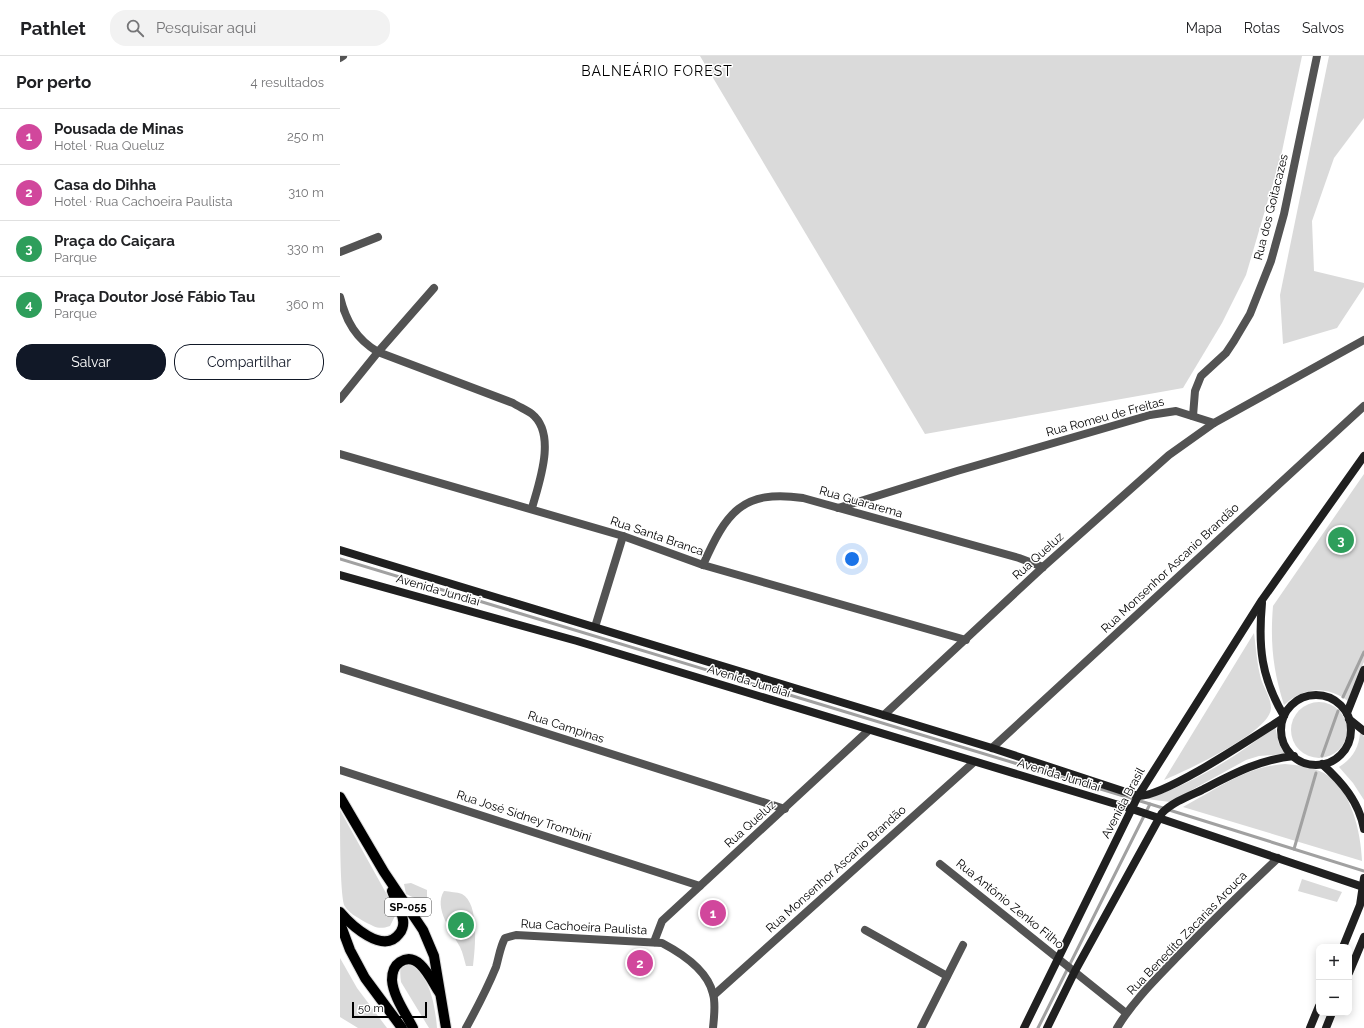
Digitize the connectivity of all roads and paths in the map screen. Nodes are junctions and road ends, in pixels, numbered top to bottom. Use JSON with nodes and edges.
{"nodes":[{"id":1,"x":343,"y":56,"type":"edge"},
{"id":2,"x":1317,"y":56,"type":"edge"},
{"id":3,"x":340,"y":58,"type":"edge"},
{"id":4,"x":378,"y":237,"type":"dead end"},
{"id":5,"x":340,"y":252,"type":"edge"},
{"id":6,"x":434,"y":288,"type":"dead end"},
{"id":7,"x":340,"y":297,"type":"edge"},
{"id":8,"x":1364,"y":340,"type":"edge"},
{"id":9,"x":378,"y":352,"type":"junction"},
{"id":10,"x":340,"y":399,"type":"edge"},
{"id":11,"x":1364,"y":406,"type":"edge"},
{"id":12,"x":1193,"y":416,"type":"junction"},
{"id":13,"x":1214,"y":423,"type":"junction"},
{"id":14,"x":340,"y":454,"type":"edge"},
{"id":15,"x":1364,"y":456,"type":"edge"},
{"id":16,"x":532,"y":508,"type":"junction"},
{"id":17,"x":838,"y":508,"type":"junction"},
{"id":18,"x":623,"y":536,"type":"junction"},
{"id":19,"x":340,"y":550,"type":"edge"},
{"id":20,"x":702,"y":565,"type":"junction"},
{"id":21,"x":1043,"y":568,"type":"junction"},
{"id":22,"x":340,"y":575,"type":"edge"},
{"id":23,"x":1262,"y":600,"type":"junction"},
{"id":24,"x":595,"y":627,"type":"junction"},
{"id":25,"x":966,"y":640,"type":"junction"},
{"id":26,"x":340,"y":668,"type":"edge"},
{"id":27,"x":1364,"y":670,"type":"edge"},
{"id":28,"x":884,"y":715,"type":"junction"},
{"id":29,"x":1348,"y":716,"type":"junction"},
{"id":30,"x":1283,"y":717,"type":"junction"},
{"id":31,"x":869,"y":730,"type":"junction"},
{"id":32,"x":1364,"y":731,"type":"edge"},
{"id":33,"x":992,"y":748,"type":"junction"},
{"id":34,"x":1294,"y":756,"type":"junction"},
{"id":35,"x":974,"y":762,"type":"junction"},
{"id":36,"x":1322,"y":764,"type":"junction"},
{"id":37,"x":340,"y":770,"type":"edge"},
{"id":38,"x":340,"y":797,"type":"edge"},
{"id":39,"x":1136,"y":804,"type":"junction"},
{"id":40,"x":785,"y":809,"type":"junction"},
{"id":41,"x":1154,"y":818,"type":"junction"},
{"id":42,"x":1364,"y":829,"type":"edge"},
{"id":43,"x":1278,"y":858,"type":"junction"},
{"id":44,"x":940,"y":864,"type":"dead end"},
{"id":45,"x":384,"y":872,"type":"junction"},
{"id":46,"x":1364,"y":882,"type":"edge"},
{"id":47,"x":700,"y":886,"type":"junction"},
{"id":48,"x":340,"y":912,"type":"edge"},
{"id":49,"x":340,"y":923,"type":"edge"},
{"id":50,"x":865,"y":930,"type":"dead end"},
{"id":51,"x":1364,"y":937,"type":"edge"},
{"id":52,"x":654,"y":942,"type":"junction"},
{"id":53,"x":1344,"y":944,"type":"edge"},
{"id":54,"x":963,"y":945,"type":"dead end"},
{"id":55,"x":1067,"y":965,"type":"junction"},
{"id":56,"x":1352,"y":966,"type":"edge"},
{"id":57,"x":947,"y":976,"type":"junction"},
{"id":58,"x":714,"y":995,"type":"junction"},
{"id":59,"x":441,"y":996,"type":"junction"},
{"id":60,"x":1126,"y":1012,"type":"junction"},
{"id":61,"x":1316,"y":1013,"type":"edge"},
{"id":62,"x":1331,"y":1016,"type":"edge"},
{"id":63,"x":402,"y":1028,"type":"edge"},
{"id":64,"x":413,"y":1028,"type":"edge"},
{"id":65,"x":446,"y":1028,"type":"edge"},
{"id":66,"x":466,"y":1028,"type":"edge"},
{"id":67,"x":714,"y":1028,"type":"edge"},
{"id":68,"x":921,"y":1028,"type":"edge"},
{"id":69,"x":1024,"y":1028,"type":"edge"},
{"id":70,"x":1048,"y":1028,"type":"edge"},
{"id":71,"x":1117,"y":1028,"type":"edge"},
{"id":72,"x":1310,"y":1028,"type":"edge"},
{"id":73,"x":1326,"y":1028,"type":"edge"}],
"edges":[{"from":1,"to":3,"type":"street"},
{"from":2,"to":12,"type":"street","name":"Rua dos Goitacazes"},
{"from":4,"to":5,"type":"street"},
{"from":6,"to":9,"type":"street"},
{"from":7,"to":9,"type":"street"},
{"from":8,"to":13,"type":"street"},
{"from":9,"to":10,"type":"street"},
{"from":9,"to":16,"type":"street"},
{"from":11,"to":33,"type":"street","name":"Rua Monsenhor Ascanio Brandão"},
{"from":12,"to":13,"type":"street","name":"Rua Romeu de Freitas"},
{"from":12,"to":17,"type":"street","name":"Rua Romeu de Freitas"},
{"from":13,"to":21,"type":"street","name":"Rua Queluz"},
{"from":14,"to":16,"type":"street","name":"Rua Santa Branca"},
{"from":15,"to":23,"type":"main road","name":"Avenida Brasil"},
{"from":16,"to":18,"type":"street","name":"Rua Santa Branca"},
{"from":17,"to":20,"type":"street","name":"Rua Guararema"},
{"from":17,"to":21,"type":"street","name":"Rua Guararema"},
{"from":18,"to":20,"type":"street","name":"Rua Santa Branca"},
{"from":18,"to":24,"type":"street"},
{"from":19,"to":24,"type":"main road","name":"Avenida Jundiaí"},
{"from":20,"to":25,"type":"street","name":"Rua Santa Branca"},
{"from":21,"to":25,"type":"street","name":"Rua Queluz"},
{"from":22,"to":31,"type":"main road","name":"Avenida Jundiaí"},
{"from":23,"to":30,"type":"main road"},
{"from":23,"to":39,"type":"main road","name":"Avenida Brasil"},
{"from":24,"to":28,"type":"main road","name":"Avenida Jundiaí"},
{"from":25,"to":28,"type":"street","name":"Rua Queluz"},
{"from":26,"to":40,"type":"street","name":"Rua Campinas"},
{"from":27,"to":29,"type":"main road"},
{"from":28,"to":33,"type":"main road","name":"Avenida Jundiaí"},
{"from":29,"to":30,"type":"main road"},
{"from":29,"to":32,"type":"main road"},
{"from":29,"to":36,"type":"main road"},
{"from":30,"to":34,"type":"main road"},
{"from":30,"to":39,"type":"main road"},
{"from":31,"to":35,"type":"main road","name":"Avenida Jundiaí"},
{"from":31,"to":40,"type":"street","name":"Rua Queluz"},
{"from":33,"to":39,"type":"main road","name":"Avenida Jundiaí"},
{"from":34,"to":36,"type":"main road"},
{"from":34,"to":41,"type":"main road","name":"Avenida Brasil"},
{"from":35,"to":39,"type":"main road","name":"Avenida Jundiaí"},
{"from":35,"to":58,"type":"street","name":"Rua Monsenhor Ascanio Brandão"},
{"from":36,"to":42,"type":"main road"},
{"from":37,"to":47,"type":"street","name":"Rua José Sidney Trombini"},
{"from":38,"to":45,"type":"main road","number":"SP-055"},
{"from":39,"to":41,"type":"main road","name":"Avenida Jundiaí"},
{"from":39,"to":55,"type":"main road","name":"Avenida Brasil"},
{"from":40,"to":47,"type":"street","name":"Rua Queluz"},
{"from":41,"to":43,"type":"main road","name":"Avenida Jundiaí"},
{"from":41,"to":55,"type":"main road","name":"Avenida Brasil"},
{"from":43,"to":46,"type":"main road","name":"Avenida Jundiaí"},
{"from":43,"to":60,"type":"street","name":"Rua Benedito Zacarias Arouca"},
{"from":44,"to":55,"type":"street","name":"Rua Antônio Zenko Filho"},
{"from":45,"to":48,"type":"main road","number":"SP-055"},
{"from":45,"to":59,"type":"main road","number":"SP-055"},
{"from":46,"to":53,"type":"main road"},
{"from":47,"to":52,"type":"street","name":"Rua Queluz"},
{"from":49,"to":63,"type":"main road"},
{"from":50,"to":57,"type":"street"},
{"from":51,"to":56,"type":"main road"},
{"from":52,"to":58,"type":"street","name":"Rua Cachoeira Paulista"},
{"from":52,"to":66,"type":"street","name":"Rua Cachoeira Paulista"},
{"from":54,"to":57,"type":"street"},
{"from":55,"to":60,"type":"street","name":"Rua Antônio Zenko Filho"},
{"from":55,"to":69,"type":"main road","name":"Avenida Brasil"},
{"from":55,"to":70,"type":"main road","name":"Avenida Brasil"},
{"from":57,"to":68,"type":"street"},
{"from":58,"to":67,"type":"street"},
{"from":59,"to":64,"type":"main road","number":"SP-055"},
{"from":59,"to":65,"type":"main road","number":"SP-055"},
{"from":60,"to":71,"type":"street","name":"Rua Benedito Zacarias Arouca"},
{"from":61,"to":72,"type":"main road"},
{"from":62,"to":73,"type":"main road"}]}
